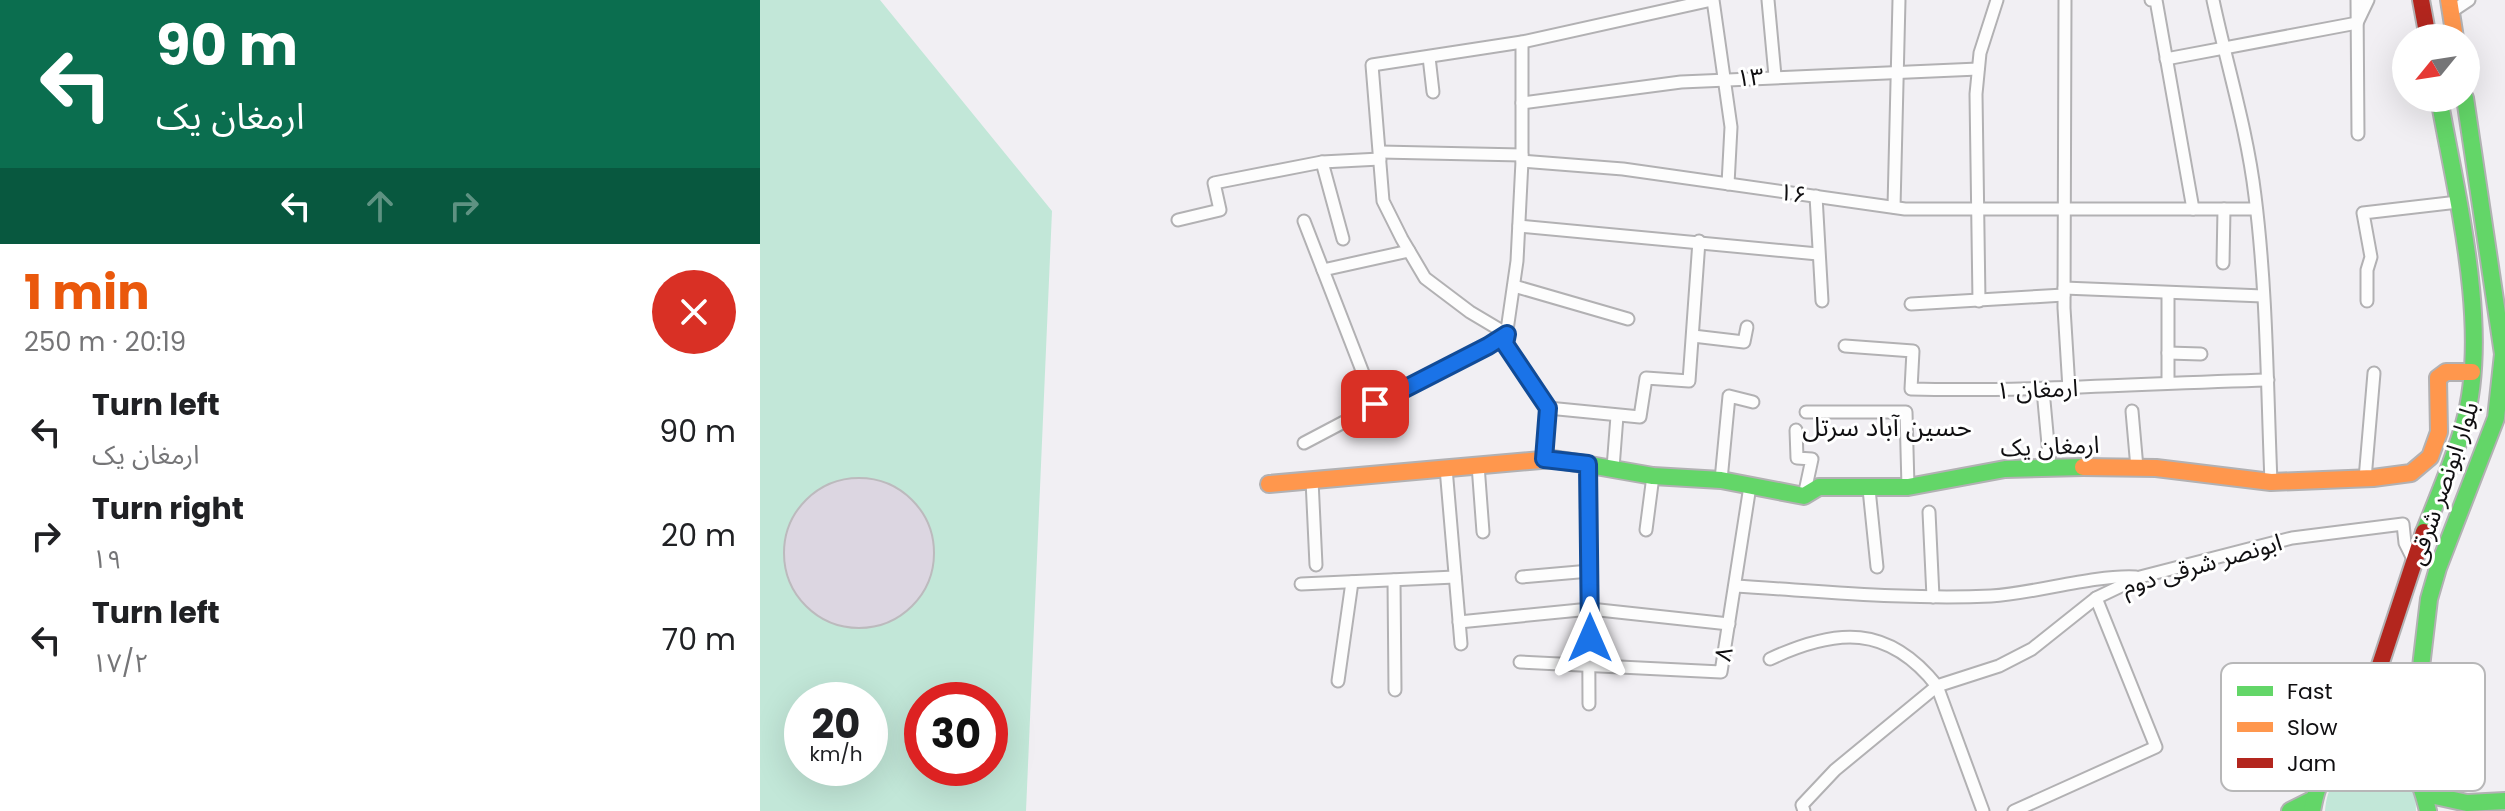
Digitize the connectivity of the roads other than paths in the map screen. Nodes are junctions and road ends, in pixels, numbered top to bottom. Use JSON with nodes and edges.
{"nodes":[{"id":1,"x":1712,"y":0,"type":"edge"},
{"id":2,"x":1768,"y":0,"type":"edge"},
{"id":3,"x":1899,"y":0,"type":"edge"},
{"id":4,"x":1997,"y":0,"type":"edge"},
{"id":5,"x":2065,"y":0,"type":"edge"},
{"id":6,"x":2151,"y":0,"type":"edge"},
{"id":7,"x":2213,"y":0,"type":"edge"},
{"id":8,"x":2357,"y":0,"type":"edge"},
{"id":9,"x":2368,"y":0,"type":"edge"},
{"id":10,"x":2421,"y":0,"type":"edge"},
{"id":11,"x":2469,"y":0,"type":"edge"},
{"id":12,"x":2450,"y":6,"type":"edge"},
{"id":13,"x":2357,"y":23,"type":"junction"},
{"id":14,"x":2425,"y":24,"type":"edge"},
{"id":15,"x":1522,"y":42,"type":"junction"},
{"id":16,"x":2223,"y":48,"type":"junction"},
{"id":17,"x":1429,"y":57,"type":"junction"},
{"id":18,"x":2166,"y":59,"type":"junction"},
{"id":19,"x":1978,"y":69,"type":"junction"},
{"id":20,"x":1898,"y":72,"type":"junction"},
{"id":21,"x":1775,"y":76,"type":"junction"},
{"id":22,"x":1724,"y":79,"type":"junction"},
{"id":23,"x":1433,"y":92,"type":"dead end"},
{"id":24,"x":1522,"y":103,"type":"junction"},
{"id":25,"x":2442,"y":112,"type":"edge"},
{"id":26,"x":2467,"y":112,"type":"edge"},
{"id":27,"x":2358,"y":134,"type":"dead end"},
{"id":28,"x":1380,"y":155,"type":"junction"},
{"id":29,"x":1522,"y":158,"type":"junction"},
{"id":30,"x":1322,"y":162,"type":"junction"},
{"id":31,"x":1728,"y":184,"type":"junction"},
{"id":32,"x":1816,"y":196,"type":"junction"},
{"id":33,"x":2458,"y":202,"type":"junction"},
{"id":34,"x":1894,"y":207,"type":"junction"},
{"id":35,"x":1978,"y":209,"type":"junction"},
{"id":36,"x":2065,"y":209,"type":"junction"},
{"id":37,"x":2193,"y":209,"type":"junction"},
{"id":38,"x":2224,"y":209,"type":"junction"},
{"id":39,"x":2256,"y":209,"type":"junction"},
{"id":40,"x":1178,"y":220,"type":"dead end"},
{"id":41,"x":1304,"y":221,"type":"dead end"},
{"id":42,"x":1519,"y":226,"type":"junction"},
{"id":43,"x":1343,"y":239,"type":"dead end"},
{"id":44,"x":1699,"y":241,"type":"junction"},
{"id":45,"x":1409,"y":251,"type":"junction"},
{"id":46,"x":1818,"y":254,"type":"junction"},
{"id":47,"x":2223,"y":263,"type":"dead end"},
{"id":48,"x":1323,"y":270,"type":"junction"},
{"id":49,"x":1514,"y":286,"type":"junction"},
{"id":50,"x":2064,"y":292,"type":"junction"},
{"id":51,"x":2168,"y":293,"type":"junction"},
{"id":52,"x":2263,"y":296,"type":"junction"},
{"id":53,"x":1822,"y":301,"type":"dead end"},
{"id":54,"x":1979,"y":301,"type":"junction"},
{"id":55,"x":2367,"y":301,"type":"dead end"},
{"id":56,"x":1911,"y":304,"type":"dead end"},
{"id":57,"x":1628,"y":319,"type":"dead end"},
{"id":58,"x":1747,"y":327,"type":"dead end"},
{"id":59,"x":1693,"y":336,"type":"junction"},
{"id":60,"x":1506,"y":339,"type":"junction"},
{"id":61,"x":1845,"y":346,"type":"dead end"},
{"id":62,"x":2168,"y":353,"type":"junction"},
{"id":63,"x":2201,"y":354,"type":"dead end"},
{"id":64,"x":2472,"y":372,"type":"junction"},
{"id":65,"x":2374,"y":373,"type":"dead end"},
{"id":66,"x":2268,"y":380,"type":"junction"},
{"id":67,"x":2168,"y":382,"type":"junction"},
{"id":68,"x":2069,"y":389,"type":"junction"},
{"id":69,"x":2043,"y":390,"type":"junction"},
{"id":70,"x":1753,"y":402,"type":"dead end"},
{"id":71,"x":1375,"y":404,"type":"junction"},
{"id":72,"x":1548,"y":408,"type":"junction"},
{"id":73,"x":2132,"y":411,"type":"dead end"},
{"id":74,"x":1806,"y":412,"type":"dead end"},
{"id":75,"x":1617,"y":416,"type":"junction"},
{"id":76,"x":1796,"y":430,"type":"dead end"},
{"id":77,"x":1304,"y":443,"type":"dead end"},
{"id":78,"x":1544,"y":459,"type":"junction"},
{"id":79,"x":1588,"y":464,"type":"junction"},
{"id":80,"x":1478,"y":465,"type":"junction"},
{"id":81,"x":2050,"y":466,"type":"junction"},
{"id":82,"x":1446,"y":468,"type":"junction"},
{"id":83,"x":1613,"y":468,"type":"junction"},
{"id":84,"x":2137,"y":468,"type":"junction"},
{"id":85,"x":1653,"y":476,"type":"junction"},
{"id":86,"x":2365,"y":479,"type":"junction"},
{"id":87,"x":1312,"y":480,"type":"junction"},
{"id":88,"x":1721,"y":480,"type":"junction"},
{"id":89,"x":2271,"y":482,"type":"junction"},
{"id":90,"x":1269,"y":484,"type":"dead end"},
{"id":91,"x":1750,"y":486,"type":"junction"},
{"id":92,"x":1908,"y":487,"type":"junction"},
{"id":93,"x":1869,"y":489,"type":"junction"},
{"id":94,"x":1804,"y":496,"type":"junction"},
{"id":95,"x":1929,"y":512,"type":"dead end"},
{"id":96,"x":1646,"y":530,"type":"dead end"},
{"id":97,"x":1483,"y":532,"type":"dead end"},
{"id":98,"x":2414,"y":561,"type":"junction"},
{"id":99,"x":1316,"y":565,"type":"dead end"},
{"id":100,"x":1877,"y":567,"type":"dead end"},
{"id":101,"x":1590,"y":571,"type":"junction"},
{"id":102,"x":1455,"y":577,"type":"junction"},
{"id":103,"x":1522,"y":577,"type":"dead end"},
{"id":104,"x":2140,"y":577,"type":"junction"},
{"id":105,"x":1394,"y":580,"type":"junction"},
{"id":106,"x":1352,"y":582,"type":"junction"},
{"id":107,"x":1301,"y":584,"type":"dead end"},
{"id":108,"x":1735,"y":586,"type":"junction"},
{"id":109,"x":1933,"y":597,"type":"junction"},
{"id":110,"x":2096,"y":598,"type":"junction"},
{"id":111,"x":1590,"y":609,"type":"junction"},
{"id":112,"x":1459,"y":622,"type":"junction"},
{"id":113,"x":1729,"y":624,"type":"junction"},
{"id":114,"x":1461,"y":644,"type":"dead end"},
{"id":115,"x":1770,"y":659,"type":"dead end"},
{"id":116,"x":1520,"y":662,"type":"dead end"},
{"id":117,"x":2383,"y":663,"type":"edge"},
{"id":118,"x":2420,"y":663,"type":"edge"},
{"id":119,"x":1590,"y":666,"type":"junction"},
{"id":120,"x":1338,"y":681,"type":"dead end"},
{"id":121,"x":1937,"y":686,"type":"junction"},
{"id":122,"x":1395,"y":690,"type":"dead end"},
{"id":123,"x":1589,"y":704,"type":"dead end"},
{"id":124,"x":2426,"y":798,"type":"edge"},
{"id":125,"x":2505,"y":801,"type":"edge"},
{"id":126,"x":2312,"y":806,"type":"edge"},
{"id":127,"x":1804,"y":811,"type":"edge"},
{"id":128,"x":1983,"y":811,"type":"edge"},
{"id":129,"x":2014,"y":811,"type":"edge"},
{"id":130,"x":2290,"y":811,"type":"edge"}],
"edges":[{"from":1,"to":15,"type":"street"},
{"from":1,"to":22,"type":"street"},
{"from":2,"to":21,"type":"street"},
{"from":3,"to":20,"type":"street"},
{"from":4,"to":19,"type":"street"},
{"from":5,"to":36,"type":"street"},
{"from":6,"to":18,"type":"street"},
{"from":7,"to":16,"type":"street"},
{"from":8,"to":13,"type":"street"},
{"from":9,"to":13,"type":"street"},
{"from":10,"to":14,"type":"main road"},
{"from":11,"to":12,"type":"street"},
{"from":13,"to":16,"type":"street"},
{"from":13,"to":27,"type":"street"},
{"from":15,"to":17,"type":"street"},
{"from":15,"to":24,"type":"street"},
{"from":16,"to":18,"type":"street"},
{"from":16,"to":39,"type":"street"},
{"from":17,"to":23,"type":"street"},
{"from":17,"to":28,"type":"street"},
{"from":18,"to":37,"type":"street"},
{"from":19,"to":20,"type":"street","name":"۱۳"},
{"from":19,"to":35,"type":"street"},
{"from":20,"to":21,"type":"street","name":"۱۳"},
{"from":20,"to":34,"type":"street"},
{"from":21,"to":22,"type":"street","name":"۱۳"},
{"from":22,"to":24,"type":"street","name":"۱۳"},
{"from":22,"to":31,"type":"street"},
{"from":24,"to":29,"type":"street"},
{"from":25,"to":33,"type":"main road","name":"بلوار ابونصر شرقی"},
{"from":26,"to":118,"type":"main road","name":"بلوار ابونصر شرقی"},
{"from":28,"to":29,"type":"street","name":"۱۶"},
{"from":28,"to":30,"type":"street","name":"۱۶"},
{"from":28,"to":45,"type":"street"},
{"from":29,"to":31,"type":"street","name":"۱۶"},
{"from":29,"to":42,"type":"street"},
{"from":30,"to":40,"type":"street","name":"۱۶"},
{"from":30,"to":43,"type":"street"},
{"from":31,"to":32,"type":"street","name":"۱۶"},
{"from":32,"to":34,"type":"street","name":"۱۶"},
{"from":32,"to":46,"type":"street"},
{"from":33,"to":55,"type":"street"},
{"from":33,"to":64,"type":"main road","name":"بلوار ابونصر شرقی"},
{"from":34,"to":35,"type":"street","name":"۱۶"},
{"from":35,"to":36,"type":"street","name":"۱۶"},
{"from":35,"to":54,"type":"street"},
{"from":36,"to":37,"type":"street","name":"۱۶"},
{"from":36,"to":50,"type":"street"},
{"from":37,"to":38,"type":"street","name":"۱۶"},
{"from":38,"to":39,"type":"street","name":"۱۶"},
{"from":38,"to":47,"type":"street"},
{"from":39,"to":52,"type":"street"},
{"from":41,"to":48,"type":"street"},
{"from":42,"to":44,"type":"street"},
{"from":42,"to":49,"type":"street"},
{"from":44,"to":46,"type":"street"},
{"from":44,"to":59,"type":"street"},
{"from":45,"to":48,"type":"street"},
{"from":45,"to":60,"type":"street"},
{"from":46,"to":53,"type":"street"},
{"from":48,"to":71,"type":"street"},
{"from":49,"to":57,"type":"street"},
{"from":49,"to":60,"type":"street"},
{"from":50,"to":51,"type":"street"},
{"from":50,"to":54,"type":"street"},
{"from":50,"to":68,"type":"street"},
{"from":51,"to":52,"type":"street"},
{"from":51,"to":62,"type":"street"},
{"from":52,"to":66,"type":"street"},
{"from":54,"to":56,"type":"street"},
{"from":58,"to":59,"type":"street"},
{"from":59,"to":75,"type":"street"},
{"from":60,"to":71,"type":"street"},
{"from":60,"to":72,"type":"street"},
{"from":61,"to":69,"type":"street","name":"ارمغان ۱"},
{"from":62,"to":63,"type":"street"},
{"from":62,"to":67,"type":"street"},
{"from":64,"to":86,"type":"main road","name":"ارمغان یک"},
{"from":64,"to":98,"type":"main road","name":"بلوار ابونصر شرقی"},
{"from":65,"to":86,"type":"street"},
{"from":66,"to":67,"type":"street","name":"ارمغان ۱"},
{"from":66,"to":89,"type":"street"},
{"from":67,"to":68,"type":"street","name":"ارمغان ۱"},
{"from":68,"to":69,"type":"street","name":"ارمغان ۱"},
{"from":69,"to":81,"type":"street"},
{"from":70,"to":88,"type":"street"},
{"from":71,"to":77,"type":"street"},
{"from":72,"to":75,"type":"street"},
{"from":72,"to":78,"type":"street"},
{"from":73,"to":84,"type":"street"},
{"from":74,"to":92,"type":"street"},
{"from":75,"to":83,"type":"street"},
{"from":76,"to":94,"type":"street"},
{"from":78,"to":79,"type":"main road","name":"ارمغان یک"},
{"from":78,"to":80,"type":"main road","name":"ارمغان یک"},
{"from":79,"to":83,"type":"main road","name":"ارمغان یک"},
{"from":79,"to":101,"type":"street"},
{"from":80,"to":82,"type":"main road","name":"ارمغان یک"},
{"from":80,"to":97,"type":"street"},
{"from":81,"to":84,"type":"main road","name":"ارمغان یک"},
{"from":81,"to":92,"type":"main road","name":"ارمغان یک"},
{"from":82,"to":87,"type":"main road","name":"ارمغان یک"},
{"from":82,"to":102,"type":"street"},
{"from":83,"to":85,"type":"main road","name":"ارمغان یک"},
{"from":84,"to":89,"type":"main road","name":"ارمغان یک"},
{"from":85,"to":88,"type":"main road","name":"ارمغان یک"},
{"from":85,"to":96,"type":"street"},
{"from":86,"to":89,"type":"main road","name":"ارمغان یک"},
{"from":87,"to":90,"type":"main road","name":"ارمغان یک"},
{"from":87,"to":99,"type":"street"},
{"from":88,"to":91,"type":"main road","name":"ارمغان یک"},
{"from":91,"to":94,"type":"main road","name":"ارمغان یک"},
{"from":91,"to":108,"type":"street","name":"۸"},
{"from":92,"to":93,"type":"main road","name":"ارمغان یک"},
{"from":93,"to":94,"type":"main road","name":"ارمغان یک"},
{"from":93,"to":100,"type":"street"},
{"from":95,"to":109,"type":"street"},
{"from":98,"to":104,"type":"street","name":"ابونصر شرقی دوم"},
{"from":98,"to":117,"type":"main road","name":"بلوار ابونصر شرقی"},
{"from":101,"to":103,"type":"street"},
{"from":101,"to":111,"type":"street"},
{"from":102,"to":105,"type":"street"},
{"from":102,"to":112,"type":"street"},
{"from":104,"to":109,"type":"street"},
{"from":104,"to":110,"type":"street","name":"ابونصر شرقی دوم"},
{"from":105,"to":106,"type":"street"},
{"from":105,"to":122,"type":"street"},
{"from":106,"to":107,"type":"street"},
{"from":106,"to":120,"type":"street"},
{"from":108,"to":109,"type":"street"},
{"from":108,"to":113,"type":"street","name":"۸"},
{"from":110,"to":121,"type":"street","name":"ابونصر شرقی دوم"},
{"from":110,"to":129,"type":"street"},
{"from":111,"to":112,"type":"street"},
{"from":111,"to":113,"type":"street"},
{"from":111,"to":119,"type":"street"},
{"from":112,"to":114,"type":"street"},
{"from":113,"to":119,"type":"street","name":"۸"},
{"from":115,"to":121,"type":"street"},
{"from":116,"to":119,"type":"street","name":"۸"},
{"from":119,"to":123,"type":"street"},
{"from":121,"to":127,"type":"street"},
{"from":121,"to":128,"type":"street"},
{"from":124,"to":125,"type":"main road"},
{"from":126,"to":130,"type":"main road"}]}
